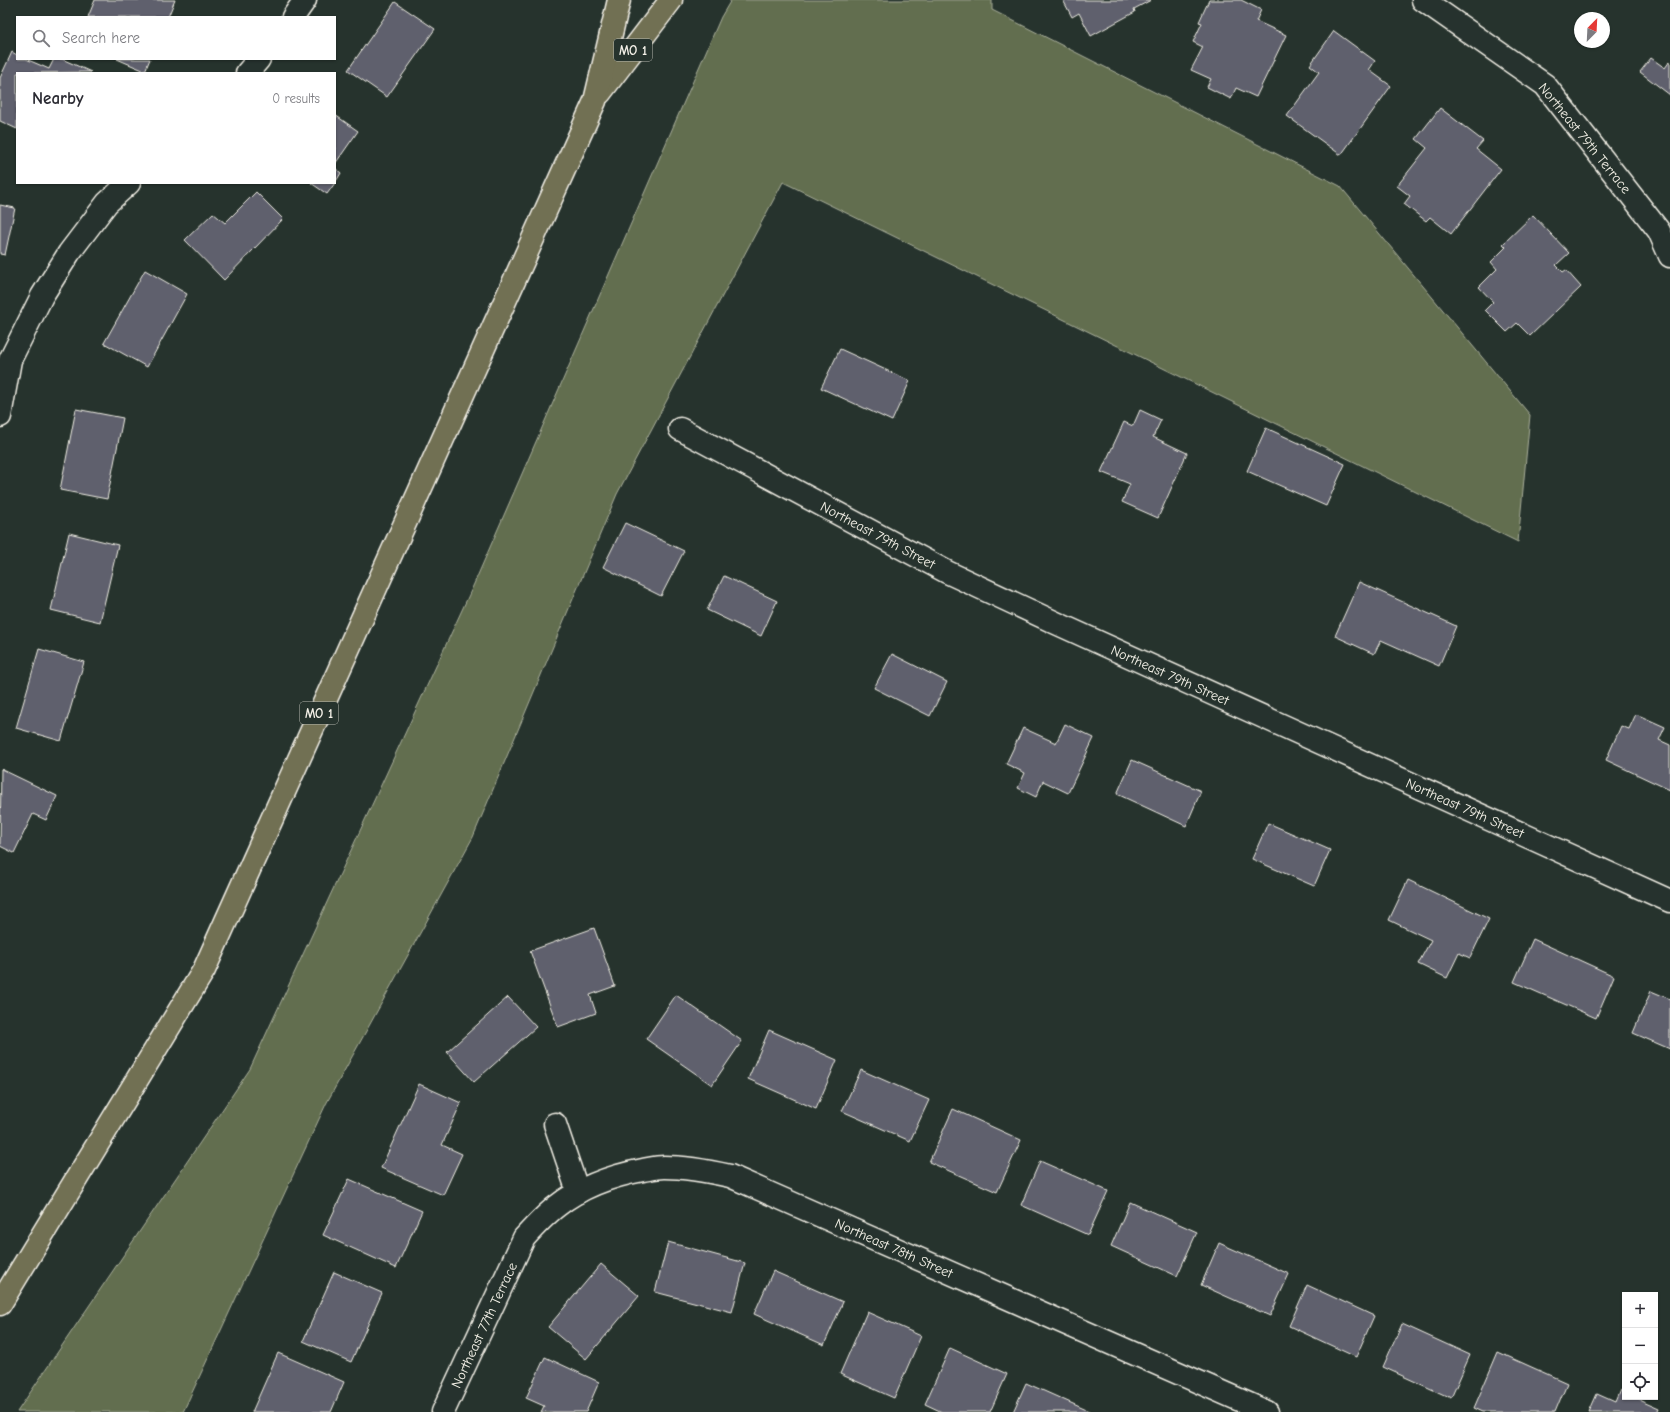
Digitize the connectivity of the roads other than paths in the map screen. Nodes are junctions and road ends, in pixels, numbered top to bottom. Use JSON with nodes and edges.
{"nodes":[{"id":1,"x":305,"y":0,"type":"edge"},
{"id":2,"x":619,"y":0,"type":"edge"},
{"id":3,"x":671,"y":0,"type":"edge"},
{"id":4,"x":1423,"y":0,"type":"edge"},
{"id":5,"x":293,"y":16,"type":"edge"},
{"id":6,"x":258,"y":60,"type":"edge"},
{"id":7,"x":248,"y":72,"type":"edge"},
{"id":8,"x":595,"y":100,"type":"junction"},
{"id":9,"x":128,"y":184,"type":"edge"},
{"id":10,"x":1664,"y":234,"type":"edge"},
{"id":11,"x":1670,"y":256,"type":"edge"},
{"id":12,"x":5,"y":358,"type":"edge"},
{"id":13,"x":0,"y":416,"type":"edge"},
{"id":14,"x":680,"y":429,"type":"dead end"},
{"id":15,"x":1670,"y":901,"type":"edge"},
{"id":16,"x":555,"y":1124,"type":"dead end"},
{"id":17,"x":578,"y":1192,"type":"junction"},
{"id":18,"x":524,"y":1238,"type":"joint"},
{"id":19,"x":0,"y":1304,"type":"edge"},
{"id":20,"x":443,"y":1412,"type":"edge"},
{"id":21,"x":1267,"y":1412,"type":"edge"}],
"edges":[{"from":1,"to":5,"type":"street"},
{"from":2,"to":8,"type":"main road","number":"MO 1"},
{"from":3,"to":8,"type":"main road","number":"MO 1"},
{"from":4,"to":10,"type":"street","name":"Northeast 79th Terrace"},
{"from":6,"to":7,"type":"street"},
{"from":8,"to":19,"type":"main road","number":"MO 1"},
{"from":9,"to":12,"type":"street"},
{"from":10,"to":11,"type":"street","name":"Northeast 79th Terrace"},
{"from":12,"to":13,"type":"street"},
{"from":14,"to":15,"type":"street","name":"Northeast 79th Street"},
{"from":16,"to":17,"type":"street"},
{"from":17,"to":18,"type":"street","name":"Northeast 78th Street"},
{"from":17,"to":21,"type":"street","name":"Northeast 78th Street"},
{"from":18,"to":20,"type":"street","name":"Northeast 77th Terrace"}]}
